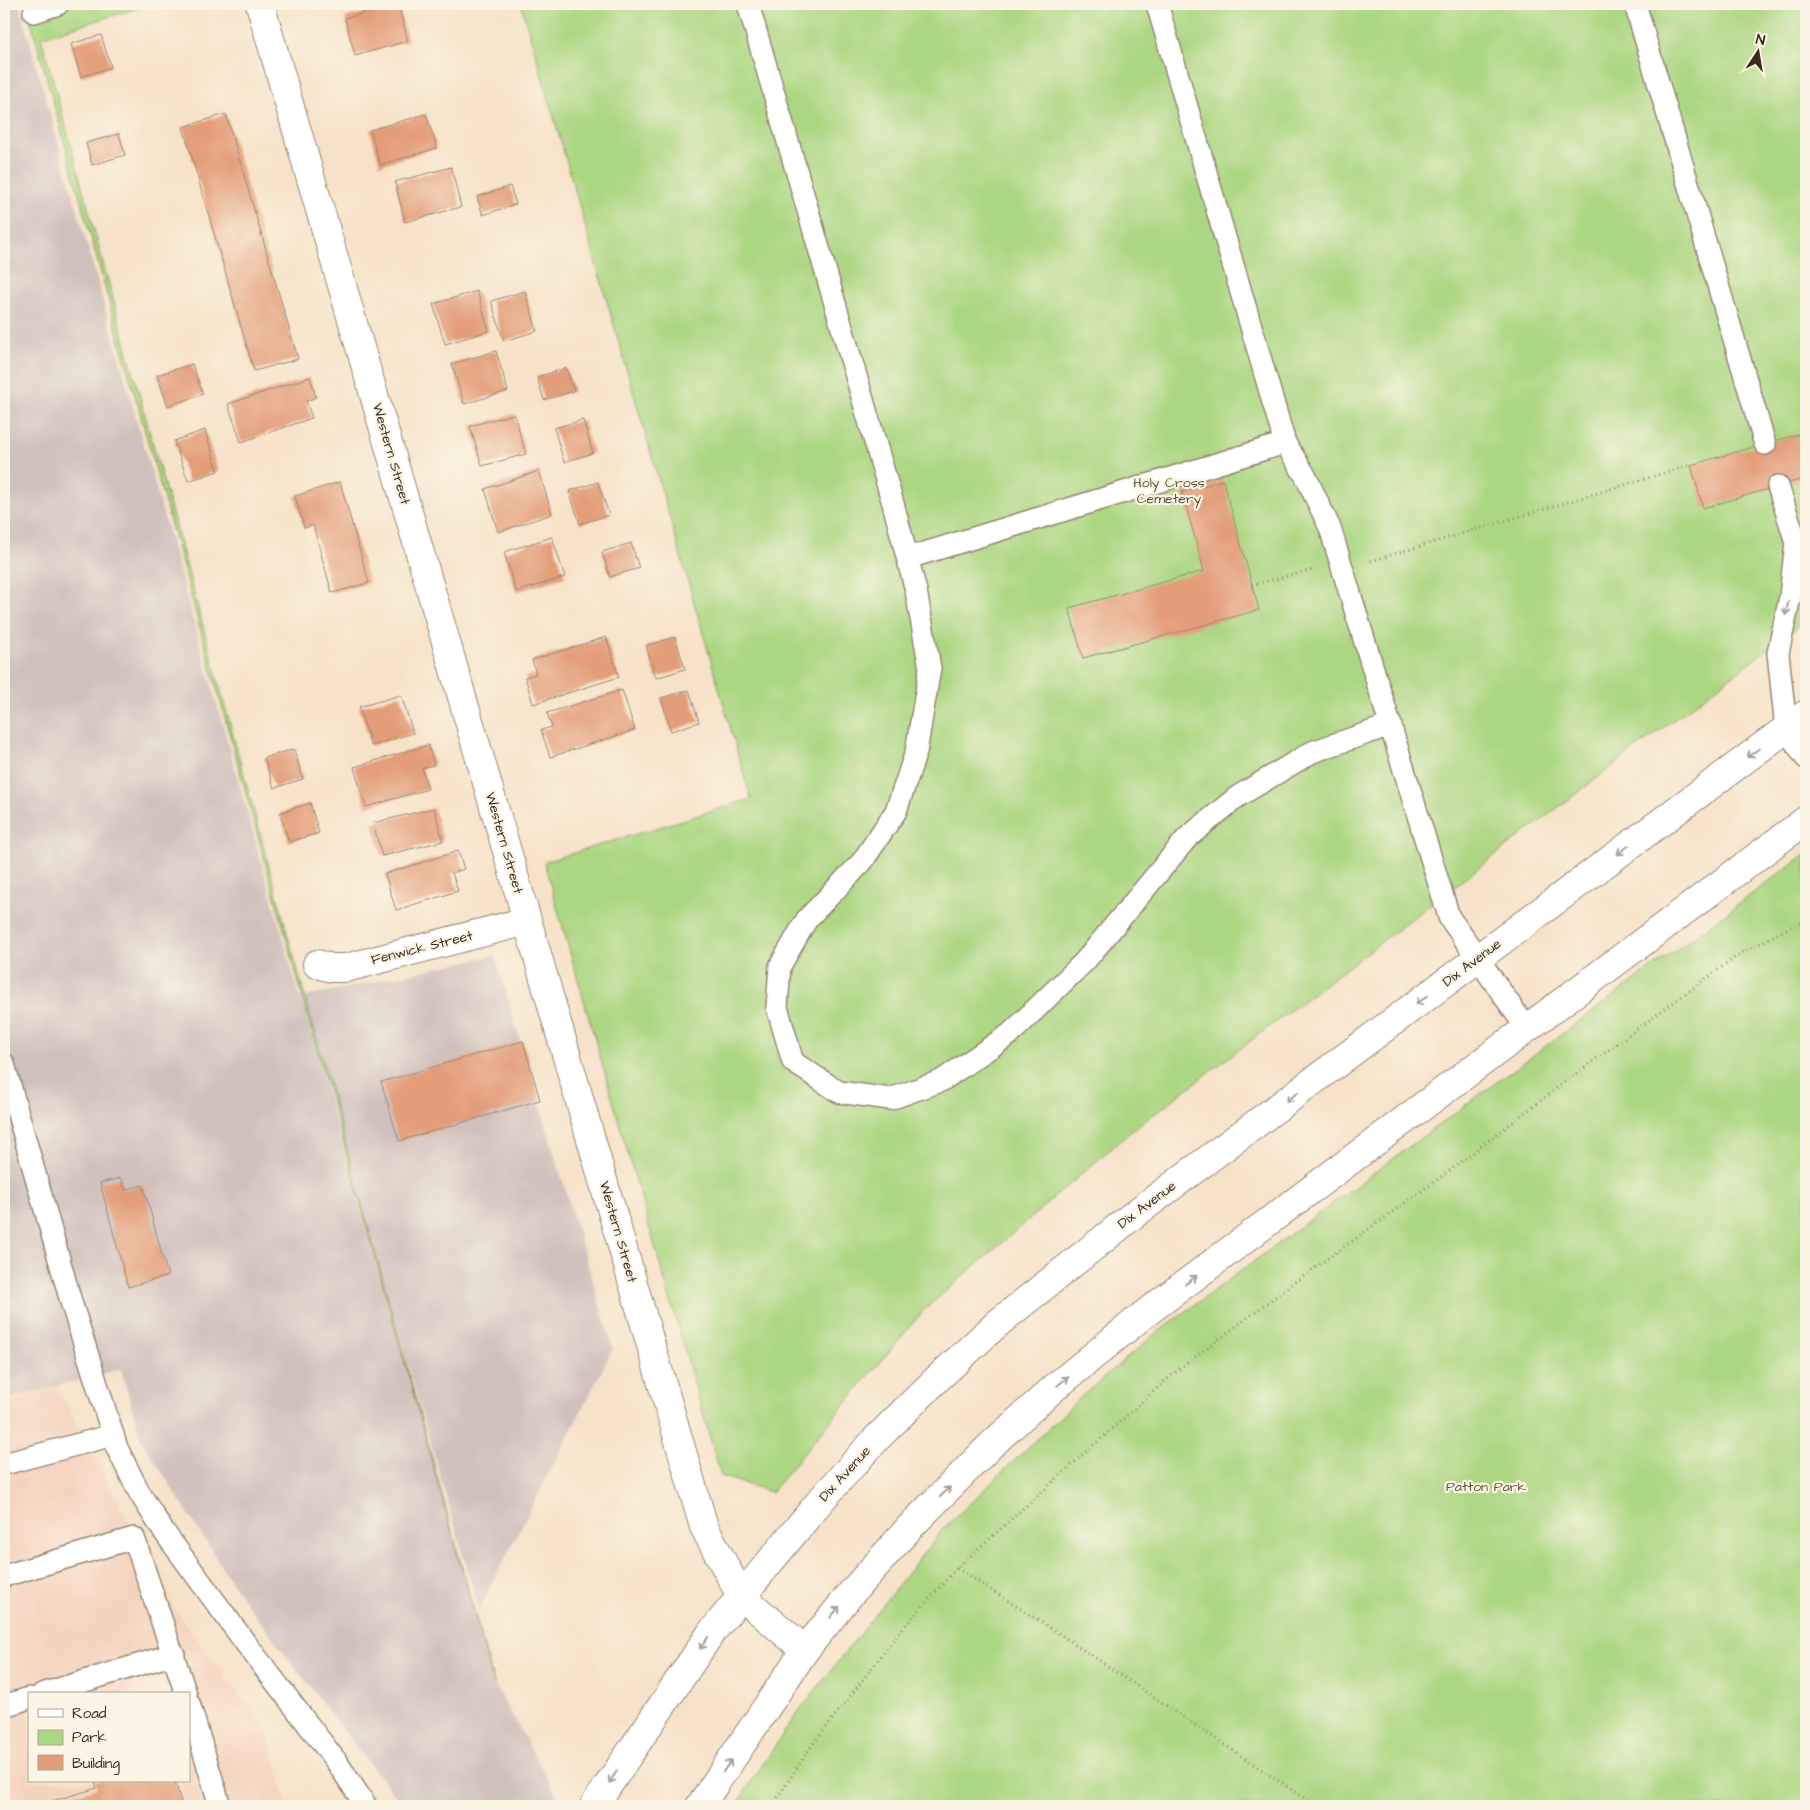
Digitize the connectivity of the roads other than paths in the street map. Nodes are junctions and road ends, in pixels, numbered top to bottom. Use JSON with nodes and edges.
{"nodes":[{"id":1,"x":58,"y":4,"type":"edge"},
{"id":2,"x":260,"y":4,"type":"edge"},
{"id":3,"x":748,"y":4,"type":"edge"},
{"id":4,"x":1157,"y":4,"type":"edge"},
{"id":5,"x":1635,"y":4,"type":"edge"},
{"id":6,"x":34,"y":12,"type":"dead end"},
{"id":7,"x":1285,"y":443,"type":"junction"},
{"id":8,"x":1766,"y":444,"type":"dead end"},
{"id":9,"x":1778,"y":486,"type":"dead end"},
{"id":10,"x":1801,"y":545,"type":"edge"},
{"id":11,"x":908,"y":558,"type":"junction"},
{"id":12,"x":1796,"y":721,"type":"edge"},
{"id":13,"x":1391,"y":725,"type":"junction"},
{"id":14,"x":1806,"y":758,"type":"edge"},
{"id":15,"x":1806,"y":820,"type":"edge"},
{"id":16,"x":527,"y":921,"type":"junction"},
{"id":17,"x":1477,"y":959,"type":"junction"},
{"id":18,"x":317,"y":964,"type":"dead end"},
{"id":19,"x":1527,"y":1029,"type":"junction"},
{"id":20,"x":4,"y":1064,"type":"edge"},
{"id":21,"x":113,"y":1436,"type":"junction"},
{"id":22,"x":4,"y":1464,"type":"edge"},
{"id":23,"x":162,"y":1529,"type":"junction"},
{"id":24,"x":134,"y":1538,"type":"junction"},
{"id":25,"x":4,"y":1576,"type":"edge"},
{"id":26,"x":741,"y":1596,"type":"junction"},
{"id":27,"x":805,"y":1650,"type":"junction"},
{"id":28,"x":174,"y":1654,"type":"junction"},
{"id":29,"x":49,"y":1692,"type":"edge"},
{"id":30,"x":185,"y":1692,"type":"edge"},
{"id":31,"x":28,"y":1698,"type":"edge"},
{"id":32,"x":4,"y":1706,"type":"edge"},
{"id":33,"x":190,"y":1706,"type":"edge"},
{"id":34,"x":220,"y":1806,"type":"edge"},
{"id":35,"x":366,"y":1806,"type":"edge"},
{"id":36,"x":594,"y":1806,"type":"edge"},
{"id":37,"x":700,"y":1806,"type":"edge"}],
"edges":[{"from":1,"to":6,"type":"lane"},
{"from":2,"to":16,"type":"street","name":"Western Street"},
{"from":3,"to":11,"type":"lane"},
{"from":4,"to":7,"type":"lane"},
{"from":5,"to":8,"type":"lane"},
{"from":7,"to":11,"type":"lane"},
{"from":7,"to":13,"type":"lane"},
{"from":9,"to":10,"type":"lane"},
{"from":10,"to":12,"type":"lane","one_way":true},
{"from":11,"to":13,"type":"lane"},
{"from":12,"to":14,"type":"lane"},
{"from":12,"to":17,"type":"street","name":"Dix Avenue","one_way":true},
{"from":13,"to":17,"type":"lane"},
{"from":15,"to":19,"type":"street"},
{"from":16,"to":18,"type":"street","name":"Fenwick Street"},
{"from":16,"to":26,"type":"street","name":"Western Street"},
{"from":17,"to":19,"type":"lane"},
{"from":17,"to":26,"type":"street","name":"Dix Avenue","one_way":true},
{"from":27,"to":19,"type":"street","one_way":true},
{"from":20,"to":21,"type":"lane"},
{"from":21,"to":22,"type":"lane"},
{"from":21,"to":23,"type":"lane"},
{"from":23,"to":24,"type":"lane"},
{"from":23,"to":35,"type":"lane"},
{"from":24,"to":25,"type":"lane"},
{"from":24,"to":28,"type":"lane"},
{"from":26,"to":27,"type":"street","name":"Western Street"},
{"from":26,"to":36,"type":"street","name":"Dix Avenue","one_way":true},
{"from":37,"to":27,"type":"street","one_way":true},
{"from":28,"to":29,"type":"lane"},
{"from":28,"to":30,"type":"lane"},
{"from":31,"to":32,"type":"lane"},
{"from":33,"to":34,"type":"lane"}]}
